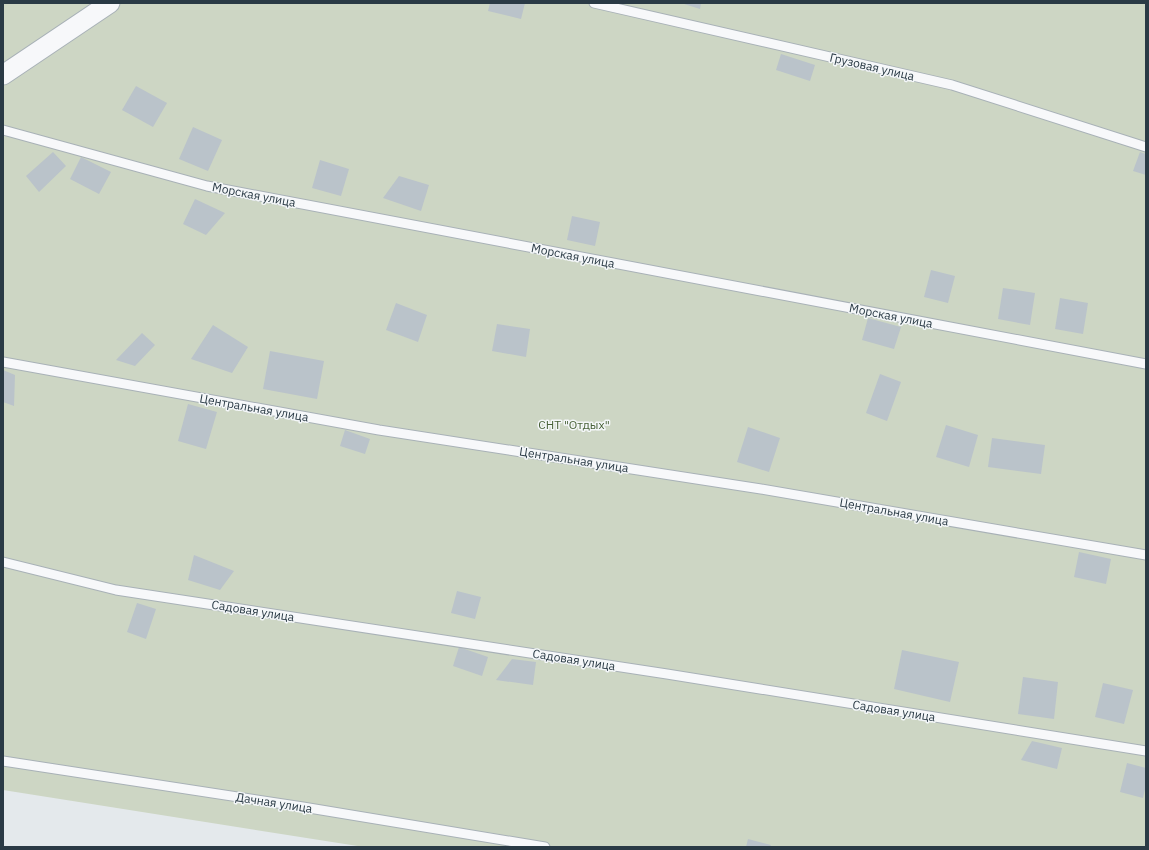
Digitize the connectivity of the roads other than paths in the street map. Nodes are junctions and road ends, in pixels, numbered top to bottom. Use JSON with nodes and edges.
{"nodes":[{"id":1,"x":110,"y":3,"type":"edge"},
{"id":2,"x":594,"y":3,"type":"edge"},
{"id":3,"x":3,"y":75,"type":"edge"},
{"id":4,"x":3,"y":130,"type":"edge"},
{"id":5,"x":1146,"y":147,"type":"edge"},
{"id":6,"x":3,"y":362,"type":"edge"},
{"id":7,"x":1146,"y":364,"type":"edge"},
{"id":8,"x":1146,"y":555,"type":"edge"},
{"id":9,"x":3,"y":562,"type":"edge"},
{"id":10,"x":1146,"y":751,"type":"edge"},
{"id":11,"x":3,"y":761,"type":"edge"},
{"id":12,"x":545,"y":847,"type":"edge"}],
"edges":[{"from":1,"to":3,"type":"street"},
{"from":2,"to":5,"type":"lane","name":"Грузовая улица"},
{"from":4,"to":7,"type":"lane","name":"Морская улица"},
{"from":6,"to":8,"type":"lane","name":"Центральная улица"},
{"from":9,"to":10,"type":"lane","name":"Садовая улица"},
{"from":11,"to":12,"type":"lane","name":"Дачная улица"}]}
